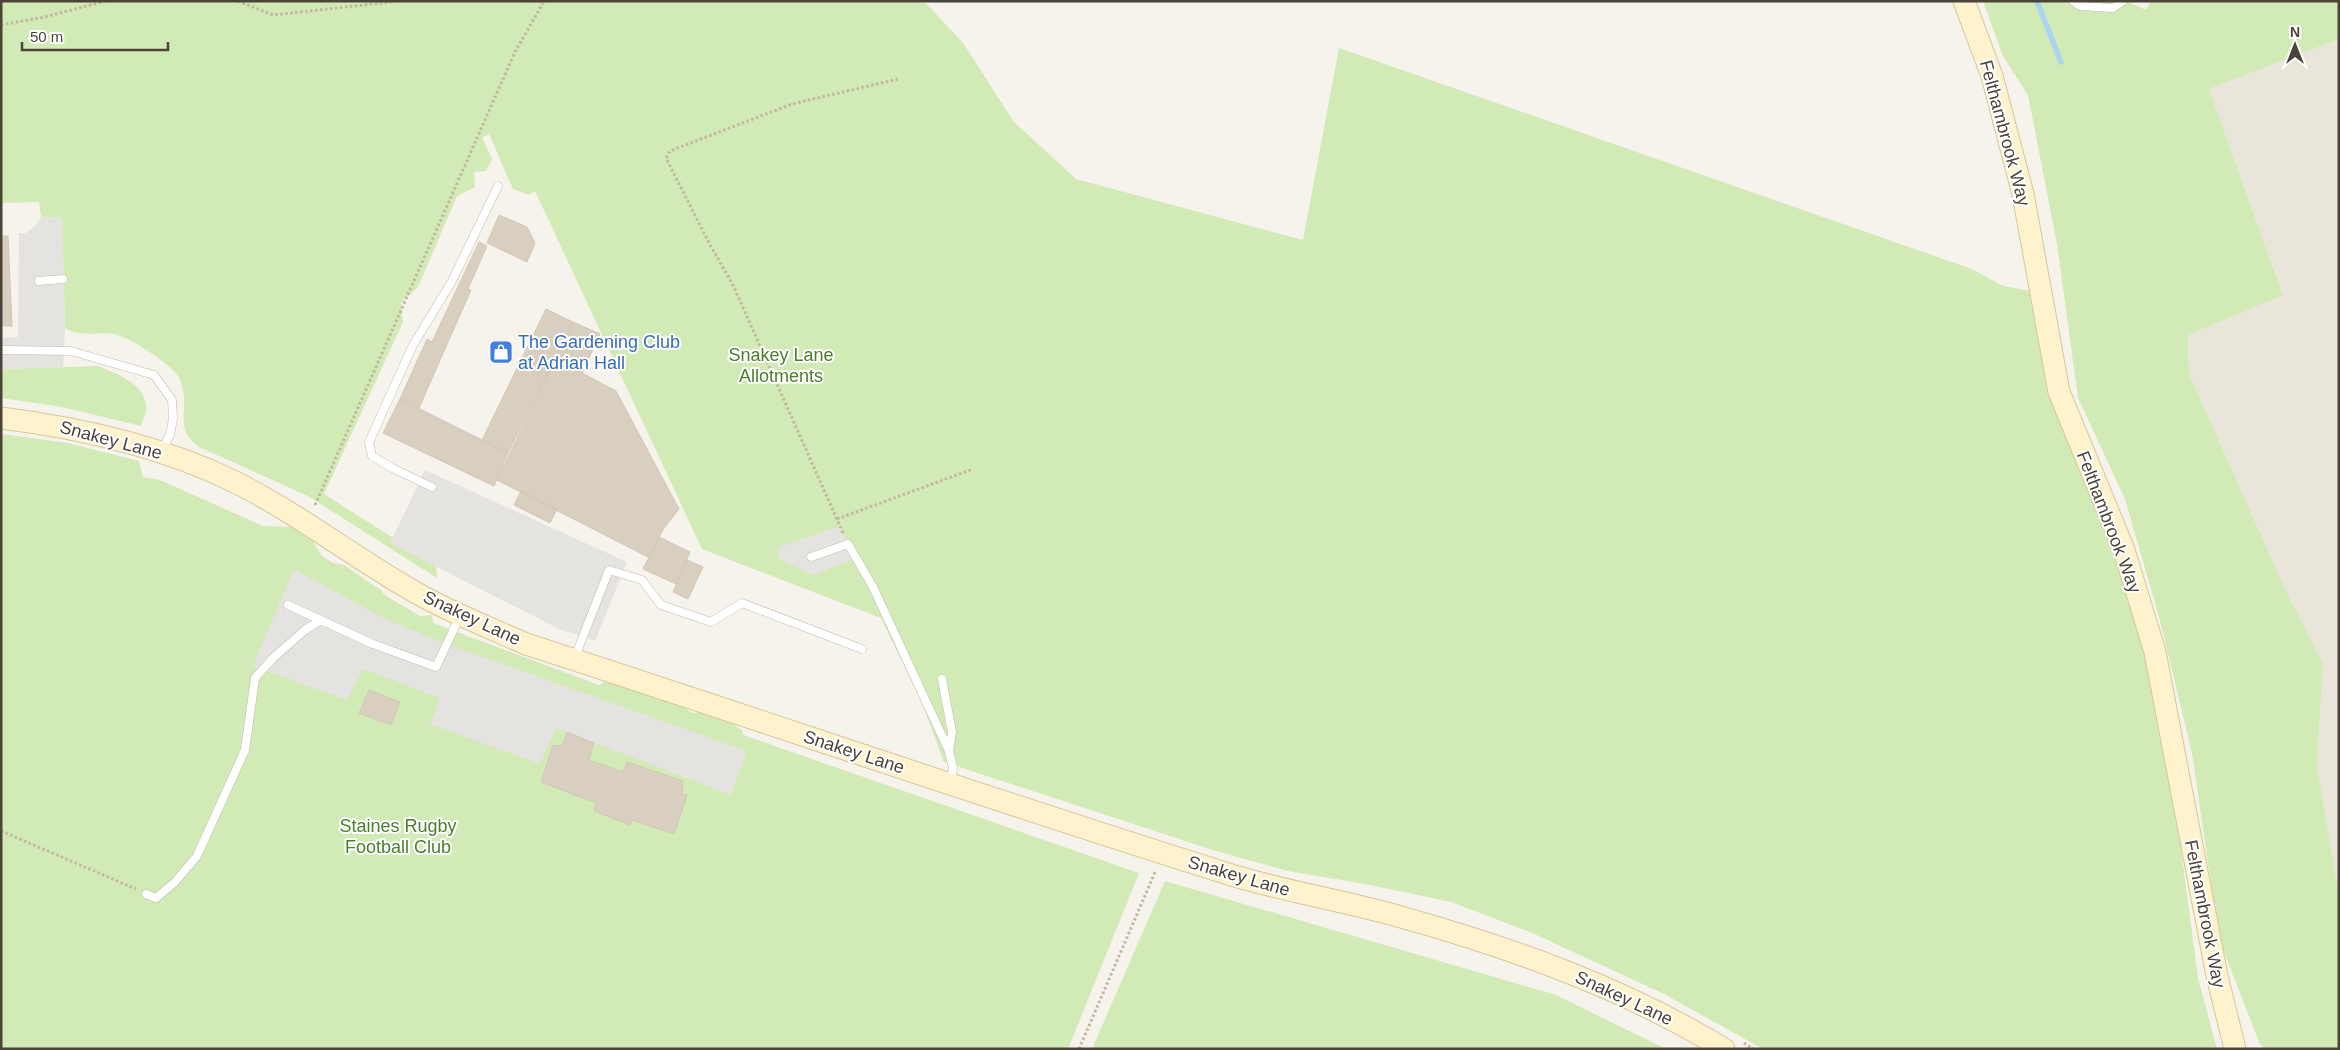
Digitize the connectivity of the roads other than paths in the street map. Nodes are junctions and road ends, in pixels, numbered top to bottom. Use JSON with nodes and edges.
{"nodes":[{"id":1,"x":1964,"y":1,"type":"edge"},
{"id":2,"x":2073,"y":1,"type":"edge"},
{"id":3,"x":2123,"y":1,"type":"edge"},
{"id":4,"x":498,"y":186,"type":"dead end"},
{"id":5,"x":63,"y":279,"type":"dead end"},
{"id":6,"x":39,"y":280,"type":"dead end"},
{"id":7,"x":1,"y":350,"type":"edge"},
{"id":8,"x":1,"y":418,"type":"edge"},
{"id":9,"x":160,"y":452,"type":"junction"},
{"id":10,"x":432,"y":487,"type":"dead end"},
{"id":11,"x":811,"y":557,"type":"dead end"},
{"id":12,"x":288,"y":605,"type":"dead end"},
{"id":13,"x":460,"y":616,"type":"junction"},
{"id":14,"x":321,"y":620,"type":"junction"},
{"id":15,"x":862,"y":649,"type":"dead end"},
{"id":16,"x":575,"y":659,"type":"junction"},
{"id":17,"x":942,"y":679,"type":"dead end"},
{"id":18,"x":949,"y":751,"type":"junction"},
{"id":19,"x":950,"y":784,"type":"junction"},
{"id":20,"x":146,"y":894,"type":"road end"},
{"id":21,"x":1724,"y":1049,"type":"edge"},
{"id":22,"x":2235,"y":1049,"type":"edge"}],
"edges":[{"from":1,"to":22,"type":"street","name":"Felthambrook Way"},
{"from":2,"to":3,"type":"lane"},
{"from":4,"to":10,"type":"lane"},
{"from":5,"to":6,"type":"lane"},
{"from":7,"to":9,"type":"lane"},
{"from":8,"to":9,"type":"street","name":"Snakey Lane"},
{"from":9,"to":13,"type":"street","name":"Snakey Lane"},
{"from":11,"to":18,"type":"lane"},
{"from":12,"to":14,"type":"lane"},
{"from":13,"to":14,"type":"lane"},
{"from":13,"to":16,"type":"street","name":"Snakey Lane"},
{"from":14,"to":20,"type":"lane"},
{"from":15,"to":16,"type":"lane"},
{"from":16,"to":19,"type":"street","name":"Snakey Lane"},
{"from":17,"to":18,"type":"lane"},
{"from":18,"to":19,"type":"lane"},
{"from":19,"to":21,"type":"street","name":"Snakey Lane"}]}
